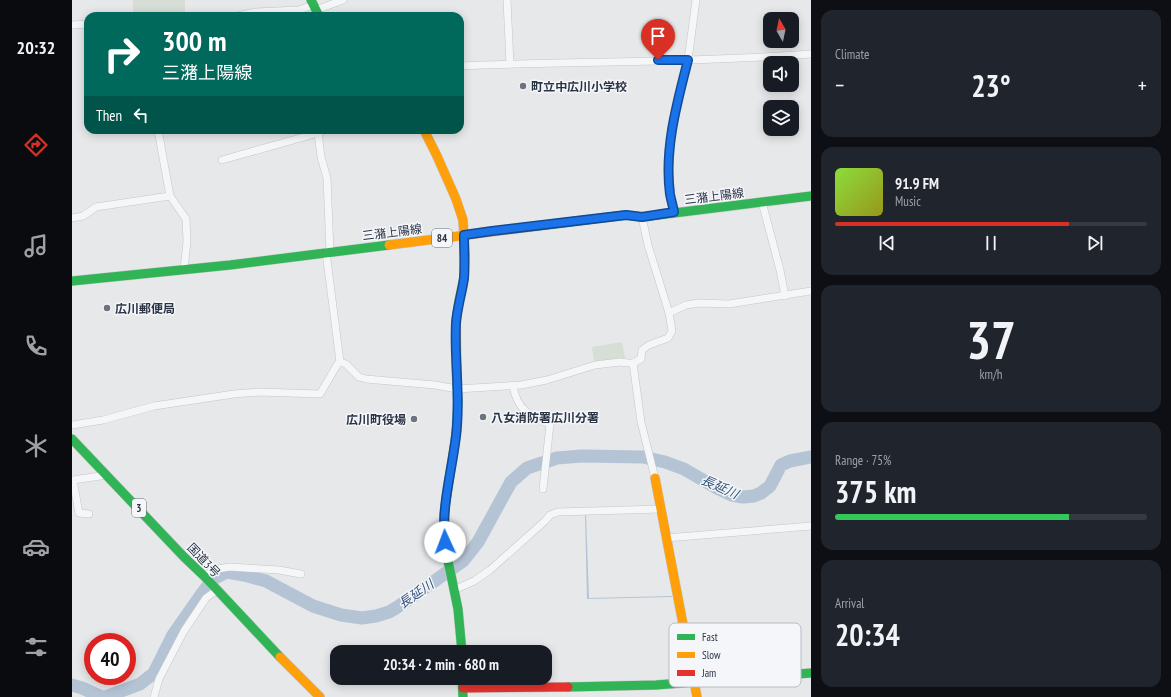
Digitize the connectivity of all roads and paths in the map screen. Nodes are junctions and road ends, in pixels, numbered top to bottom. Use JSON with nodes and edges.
{"nodes":[{"id":1,"x":343,"y":0,"type":"edge"},
{"id":2,"x":506,"y":0,"type":"edge"},
{"id":3,"x":696,"y":0,"type":"edge"},
{"id":4,"x":315,"y":8,"type":"edge"},
{"id":5,"x":256,"y":12,"type":"edge"},
{"id":6,"x":84,"y":24,"type":"edge"},
{"id":7,"x":72,"y":25,"type":"edge"},
{"id":8,"x":811,"y":54,"type":"edge"},
{"id":9,"x":688,"y":60,"type":"junction"},
{"id":10,"x":510,"y":64,"type":"junction"},
{"id":11,"x":464,"y":66,"type":"edge"},
{"id":12,"x":159,"y":134,"type":"edge"},
{"id":13,"x":315,"y":134,"type":"edge"},
{"id":14,"x":322,"y":134,"type":"edge"},
{"id":15,"x":426,"y":134,"type":"edge"},
{"id":16,"x":222,"y":160,"type":"dead end"},
{"id":17,"x":170,"y":196,"type":"junction"},
{"id":18,"x":811,"y":196,"type":"edge"},
{"id":19,"x":762,"y":202,"type":"junction"},
{"id":20,"x":674,"y":212,"type":"junction"},
{"id":21,"x":642,"y":217,"type":"junction"},
{"id":22,"x":72,"y":218,"type":"edge"},
{"id":23,"x":464,"y":235,"type":"junction"},
{"id":24,"x":328,"y":252,"type":"junction"},
{"id":25,"x":184,"y":270,"type":"junction"},
{"id":26,"x":72,"y":281,"type":"edge"},
{"id":27,"x":811,"y":291,"type":"edge"},
{"id":28,"x":785,"y":296,"type":"junction"},
{"id":29,"x":669,"y":313,"type":"junction"},
{"id":30,"x":340,"y":362,"type":"junction"},
{"id":31,"x":633,"y":363,"type":"junction"},
{"id":32,"x":513,"y":386,"type":"junction"},
{"id":33,"x":457,"y":389,"type":"junction"},
{"id":34,"x":72,"y":425,"type":"edge"},
{"id":35,"x":72,"y":439,"type":"edge"},
{"id":36,"x":106,"y":475,"type":"junction"},
{"id":37,"x":655,"y":478,"type":"joint"},
{"id":38,"x":543,"y":490,"type":"dead end"},
{"id":39,"x":74,"y":498,"type":"edge"},
{"id":40,"x":660,"y":509,"type":"junction"},
{"id":41,"x":89,"y":514,"type":"dead end"},
{"id":42,"x":811,"y":526,"type":"edge"},
{"id":43,"x":666,"y":538,"type":"junction"},
{"id":44,"x":301,"y":574,"type":"dead end"},
{"id":45,"x":204,"y":577,"type":"junction"},
{"id":46,"x":216,"y":589,"type":"junction"},
{"id":47,"x":454,"y":590,"type":"junction"},
{"id":48,"x":683,"y":623,"type":"edge"},
{"id":49,"x":461,"y":645,"type":"edge"},
{"id":50,"x":811,"y":673,"type":"edge"},
{"id":51,"x":801,"y":674,"type":"edge"},
{"id":52,"x":669,"y":683,"type":"edge"},
{"id":53,"x":695,"y":687,"type":"edge"},
{"id":54,"x":463,"y":688,"type":"edge"},
{"id":55,"x":154,"y":697,"type":"edge"},
{"id":56,"x":320,"y":697,"type":"edge"},
{"id":57,"x":697,"y":697,"type":"edge"}],
"edges":[{"from":1,"to":4,"type":"street"},
{"from":2,"to":10,"type":"street"},
{"from":3,"to":9,"type":"street"},
{"from":4,"to":5,"type":"street"},
{"from":6,"to":7,"type":"street"},
{"from":8,"to":9,"type":"street"},
{"from":9,"to":10,"type":"street"},
{"from":9,"to":20,"type":"street"},
{"from":10,"to":11,"type":"street"},
{"from":12,"to":17,"type":"street"},
{"from":13,"to":16,"type":"street"},
{"from":14,"to":24,"type":"street"},
{"from":15,"to":23,"type":"main road"},
{"from":17,"to":22,"type":"street"},
{"from":17,"to":25,"type":"street"},
{"from":18,"to":19,"type":"main road","name":"三潴上陽線","number":"84"},
{"from":19,"to":20,"type":"main road","name":"三潴上陽線","number":"84"},
{"from":19,"to":28,"type":"street"},
{"from":20,"to":21,"type":"main road","name":"三潴上陽線","number":"84"},
{"from":21,"to":23,"type":"main road","name":"三潴上陽線","number":"84"},
{"from":21,"to":29,"type":"street"},
{"from":23,"to":24,"type":"main road","name":"三潴上陽線","number":"84"},
{"from":23,"to":33,"type":"main road"},
{"from":24,"to":25,"type":"main road","name":"三潴上陽線","number":"84"},
{"from":24,"to":30,"type":"street"},
{"from":25,"to":26,"type":"main road","name":"三潴上陽線","number":"84"},
{"from":27,"to":28,"type":"street"},
{"from":28,"to":29,"type":"street"},
{"from":29,"to":31,"type":"street"},
{"from":30,"to":33,"type":"street"},
{"from":30,"to":34,"type":"street"},
{"from":31,"to":32,"type":"street"},
{"from":31,"to":37,"type":"street"},
{"from":32,"to":33,"type":"street"},
{"from":32,"to":38,"type":"street"},
{"from":33,"to":47,"type":"main road"},
{"from":35,"to":36,"type":"main road","name":"国道3号","number":"3"},
{"from":36,"to":39,"type":"street"},
{"from":36,"to":45,"type":"main road","name":"国道3号","number":"3"},
{"from":37,"to":40,"type":"main road"},
{"from":39,"to":41,"type":"street"},
{"from":40,"to":43,"type":"main road"},
{"from":40,"to":47,"type":"street"},
{"from":42,"to":43,"type":"street"},
{"from":43,"to":48,"type":"main road"},
{"from":44,"to":45,"type":"street"},
{"from":45,"to":46,"type":"main road","name":"国道3号","number":"3"},
{"from":46,"to":55,"type":"street"},
{"from":46,"to":56,"type":"main road","name":"国道3号","number":"3"},
{"from":47,"to":49,"type":"main road"},
{"from":50,"to":51,"type":"main road"},
{"from":52,"to":54,"type":"main road"},
{"from":53,"to":57,"type":"main road"}]}
